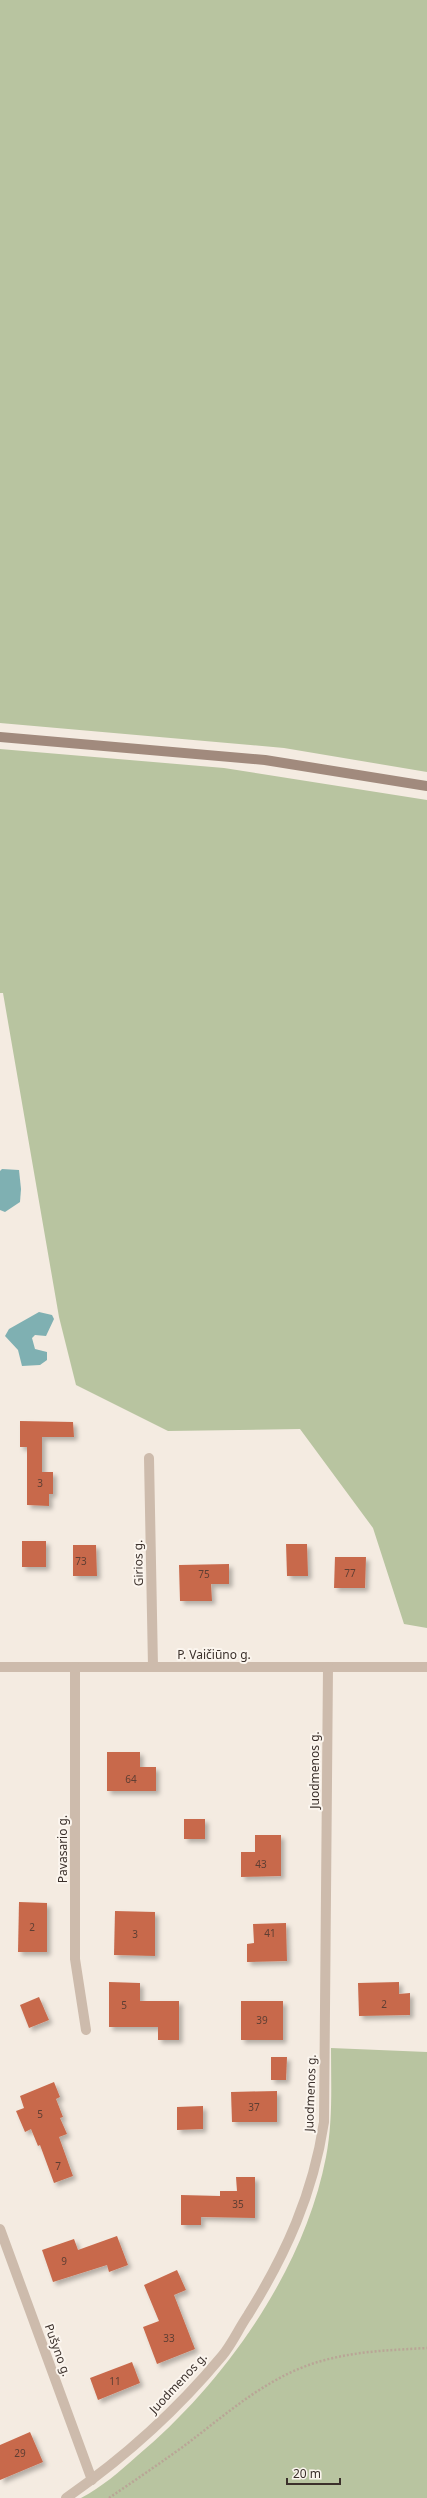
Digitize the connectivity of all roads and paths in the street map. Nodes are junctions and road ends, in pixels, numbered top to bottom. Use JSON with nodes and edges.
{"nodes":[{"id":1,"x":0,"y":737,"type":"edge"},
{"id":2,"x":427,"y":786,"type":"edge"},
{"id":3,"x":149,"y":1458,"type":"dead end"},
{"id":4,"x":0,"y":1667,"type":"edge"},
{"id":5,"x":75,"y":1667,"type":"junction"},
{"id":6,"x":153,"y":1667,"type":"junction"},
{"id":7,"x":328,"y":1668,"type":"junction"},
{"id":8,"x":427,"y":1668,"type":"edge"},
{"id":9,"x":86,"y":2030,"type":"dead end"},
{"id":10,"x":0,"y":2229,"type":"edge"},
{"id":11,"x":427,"y":2348,"type":"edge"},
{"id":12,"x":92,"y":2480,"type":"junction"},
{"id":13,"x":66,"y":2498,"type":"edge"},
{"id":14,"x":109,"y":2498,"type":"edge"}],
"edges":[{"from":1,"to":2,"type":"main road"},
{"from":3,"to":6,"type":"street","name":"Girios g."},
{"from":4,"to":5,"type":"street","name":"P. Vaičiūno g."},
{"from":5,"to":6,"type":"street","name":"P. Vaičiūno g."},
{"from":5,"to":9,"type":"street","name":"Pavasario g."},
{"from":6,"to":7,"type":"street","name":"P. Vaičiūno g."},
{"from":7,"to":8,"type":"street","name":"P. Vaičiūno g."},
{"from":7,"to":12,"type":"street","name":"Juodmenos g."},
{"from":10,"to":12,"type":"street","name":"Pušyno g."},
{"from":11,"to":14,"type":"path"},
{"from":12,"to":13,"type":"street","name":"Juodmenos g."}]}
